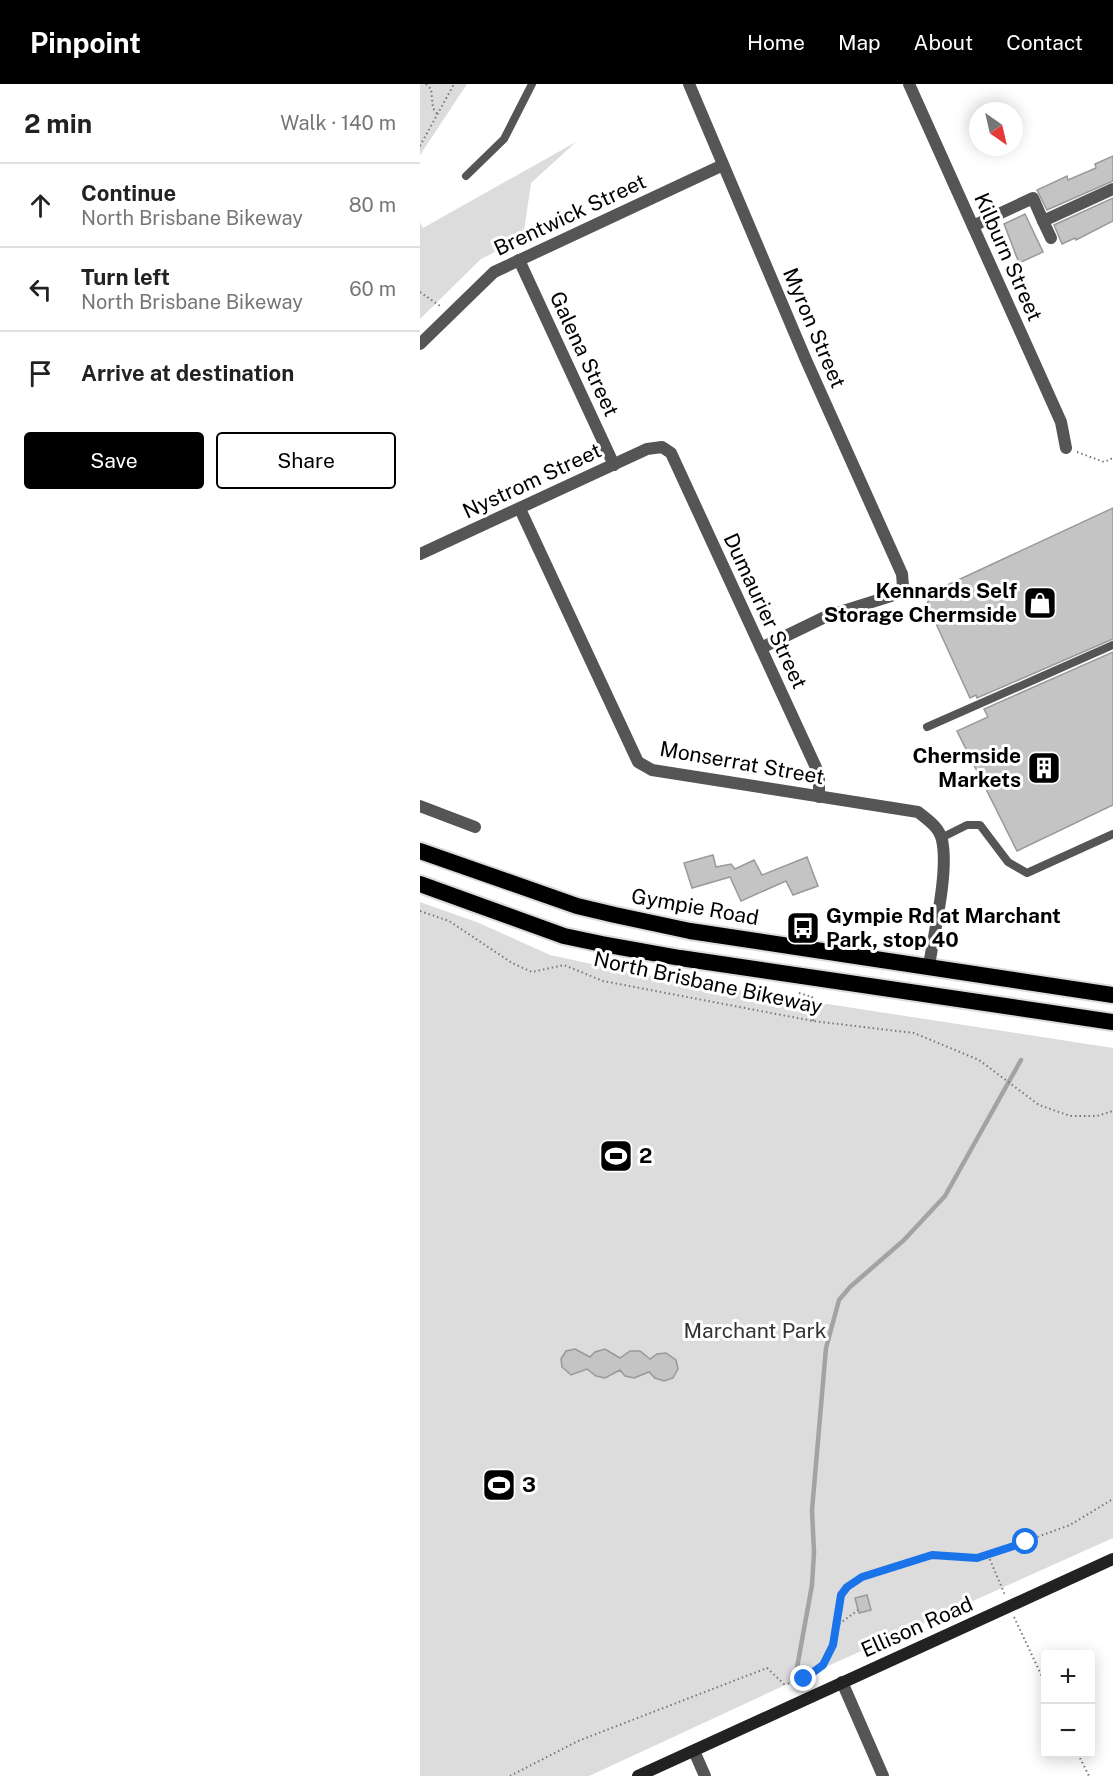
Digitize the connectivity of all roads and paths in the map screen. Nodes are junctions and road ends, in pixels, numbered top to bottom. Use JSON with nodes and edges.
{"nodes":[{"id":1,"x":426,"y":84,"type":"edge"},
{"id":2,"x":454,"y":84,"type":"edge"},
{"id":3,"x":532,"y":84,"type":"edge"},
{"id":4,"x":689,"y":84,"type":"edge"},
{"id":5,"x":909,"y":84,"type":"edge"},
{"id":6,"x":438,"y":115,"type":"junction"},
{"id":7,"x":420,"y":146,"type":"edge"},
{"id":8,"x":723,"y":165,"type":"junction"},
{"id":9,"x":466,"y":176,"type":"dead end"},
{"id":10,"x":1113,"y":189,"type":"edge"},
{"id":11,"x":1043,"y":221,"type":"junction"},
{"id":12,"x":973,"y":226,"type":"junction"},
{"id":13,"x":1051,"y":238,"type":"dead end"},
{"id":14,"x":519,"y":260,"type":"junction"},
{"id":15,"x":420,"y":292,"type":"edge"},
{"id":16,"x":449,"y":315,"type":"junction"},
{"id":17,"x":420,"y":344,"type":"edge"},
{"id":18,"x":662,"y":447,"type":"joint"},
{"id":19,"x":1066,"y":448,"type":"joint"},
{"id":20,"x":1113,"y":458,"type":"edge"},
{"id":21,"x":614,"y":465,"type":"junction"},
{"id":22,"x":520,"y":509,"type":"junction"},
{"id":23,"x":420,"y":554,"type":"edge"},
{"id":24,"x":1113,"y":645,"type":"edge"},
{"id":25,"x":761,"y":648,"type":"junction"},
{"id":26,"x":927,"y":727,"type":"dead end"},
{"id":27,"x":819,"y":797,"type":"junction"},
{"id":28,"x":420,"y":806,"type":"edge"},
{"id":29,"x":475,"y":827,"type":"dead end"},
{"id":30,"x":1113,"y":834,"type":"edge"},
{"id":31,"x":941,"y":838,"type":"junction"},
{"id":32,"x":420,"y":851,"type":"edge"},
{"id":33,"x":420,"y":884,"type":"edge"},
{"id":34,"x":420,"y":911,"type":"edge"},
{"id":35,"x":929,"y":966,"type":"junction"},
{"id":36,"x":1113,"y":986,"type":"edge"},
{"id":37,"x":1089,"y":992,"type":"junction"},
{"id":38,"x":799,"y":993,"type":"dead end"},
{"id":39,"x":1113,"y":995,"type":"edge"},
{"id":40,"x":813,"y":1021,"type":"junction"},
{"id":41,"x":1113,"y":1022,"type":"edge"},
{"id":42,"x":1113,"y":1111,"type":"edge"},
{"id":43,"x":1113,"y":1499,"type":"edge"},
{"id":44,"x":988,"y":1555,"type":"junction"},
{"id":45,"x":1113,"y":1559,"type":"edge"},
{"id":46,"x":1010,"y":1606,"type":"junction"},
{"id":47,"x":858,"y":1610,"type":"dead end"},
{"id":48,"x":837,"y":1625,"type":"junction"},
{"id":49,"x":1041,"y":1674,"type":"edge"},
{"id":50,"x":842,"y":1682,"type":"junction"},
{"id":51,"x":694,"y":1751,"type":"junction"},
{"id":52,"x":1080,"y":1758,"type":"edge"},
{"id":53,"x":510,"y":1776,"type":"edge"},
{"id":54,"x":638,"y":1776,"type":"edge"},
{"id":55,"x":705,"y":1776,"type":"edge"},
{"id":56,"x":883,"y":1776,"type":"edge"},
{"id":57,"x":1089,"y":1776,"type":"edge"}],
"edges":[{"from":1,"to":6,"type":"path"},
{"from":2,"to":6,"type":"path"},
{"from":3,"to":9,"type":"lane"},
{"from":4,"to":8,"type":"street","name":"Myron Street"},
{"from":5,"to":12,"type":"street","name":"Kilburn Street"},
{"from":6,"to":7,"type":"path"},
{"from":8,"to":14,"type":"street","name":"Brentwick Street"},
{"from":8,"to":25,"type":"street","name":"Myron Street"},
{"from":10,"to":11,"type":"street"},
{"from":11,"to":12,"type":"street"},
{"from":11,"to":13,"type":"street"},
{"from":12,"to":19,"type":"street","name":"Kilburn Street"},
{"from":14,"to":16,"type":"street","name":"Brentwick Street"},
{"from":14,"to":21,"type":"street","name":"Galena Street"},
{"from":15,"to":16,"type":"path"},
{"from":16,"to":17,"type":"street","name":"Brentwick Street"},
{"from":18,"to":21,"type":"street","name":"Nystrom Street"},
{"from":18,"to":25,"type":"street","name":"Dumaurier Street"},
{"from":19,"to":20,"type":"path"},
{"from":21,"to":22,"type":"street","name":"Nystrom Street"},
{"from":22,"to":23,"type":"street","name":"Nystrom Street"},
{"from":22,"to":27,"type":"street","name":"Monserrat Street"},
{"from":24,"to":26,"type":"lane"},
{"from":25,"to":27,"type":"street","name":"Dumaurier Street"},
{"from":27,"to":31,"type":"street","name":"Monserrat Street"},
{"from":28,"to":29,"type":"street"},
{"from":30,"to":31,"type":"lane"},
{"from":31,"to":35,"type":"street"},
{"from":32,"to":35,"type":"highway","name":"Gympie Road"},
{"from":33,"to":41,"type":"highway"},
{"from":34,"to":40,"type":"path","name":"North Brisbane Bikeway"},
{"from":35,"to":37,"type":"highway","name":"Gympie Road"},
{"from":36,"to":37,"type":"lane"},
{"from":37,"to":39,"type":"highway","name":"Gympie Road"},
{"from":38,"to":40,"type":"path"},
{"from":40,"to":42,"type":"path","name":"North Brisbane Bikeway"},
{"from":43,"to":44,"type":"path"},
{"from":44,"to":46,"type":"path"},
{"from":44,"to":48,"type":"path"},
{"from":45,"to":46,"type":"main road","name":"Ellison Road"},
{"from":46,"to":49,"type":"path"},
{"from":46,"to":50,"type":"main road","name":"Ellison Road"},
{"from":47,"to":48,"type":"path"},
{"from":48,"to":53,"type":"path"},
{"from":50,"to":51,"type":"main road","name":"Ellison Road"},
{"from":50,"to":56,"type":"street"},
{"from":51,"to":54,"type":"main road","name":"Ellison Road"},
{"from":51,"to":55,"type":"street"},
{"from":52,"to":57,"type":"path"}]}
